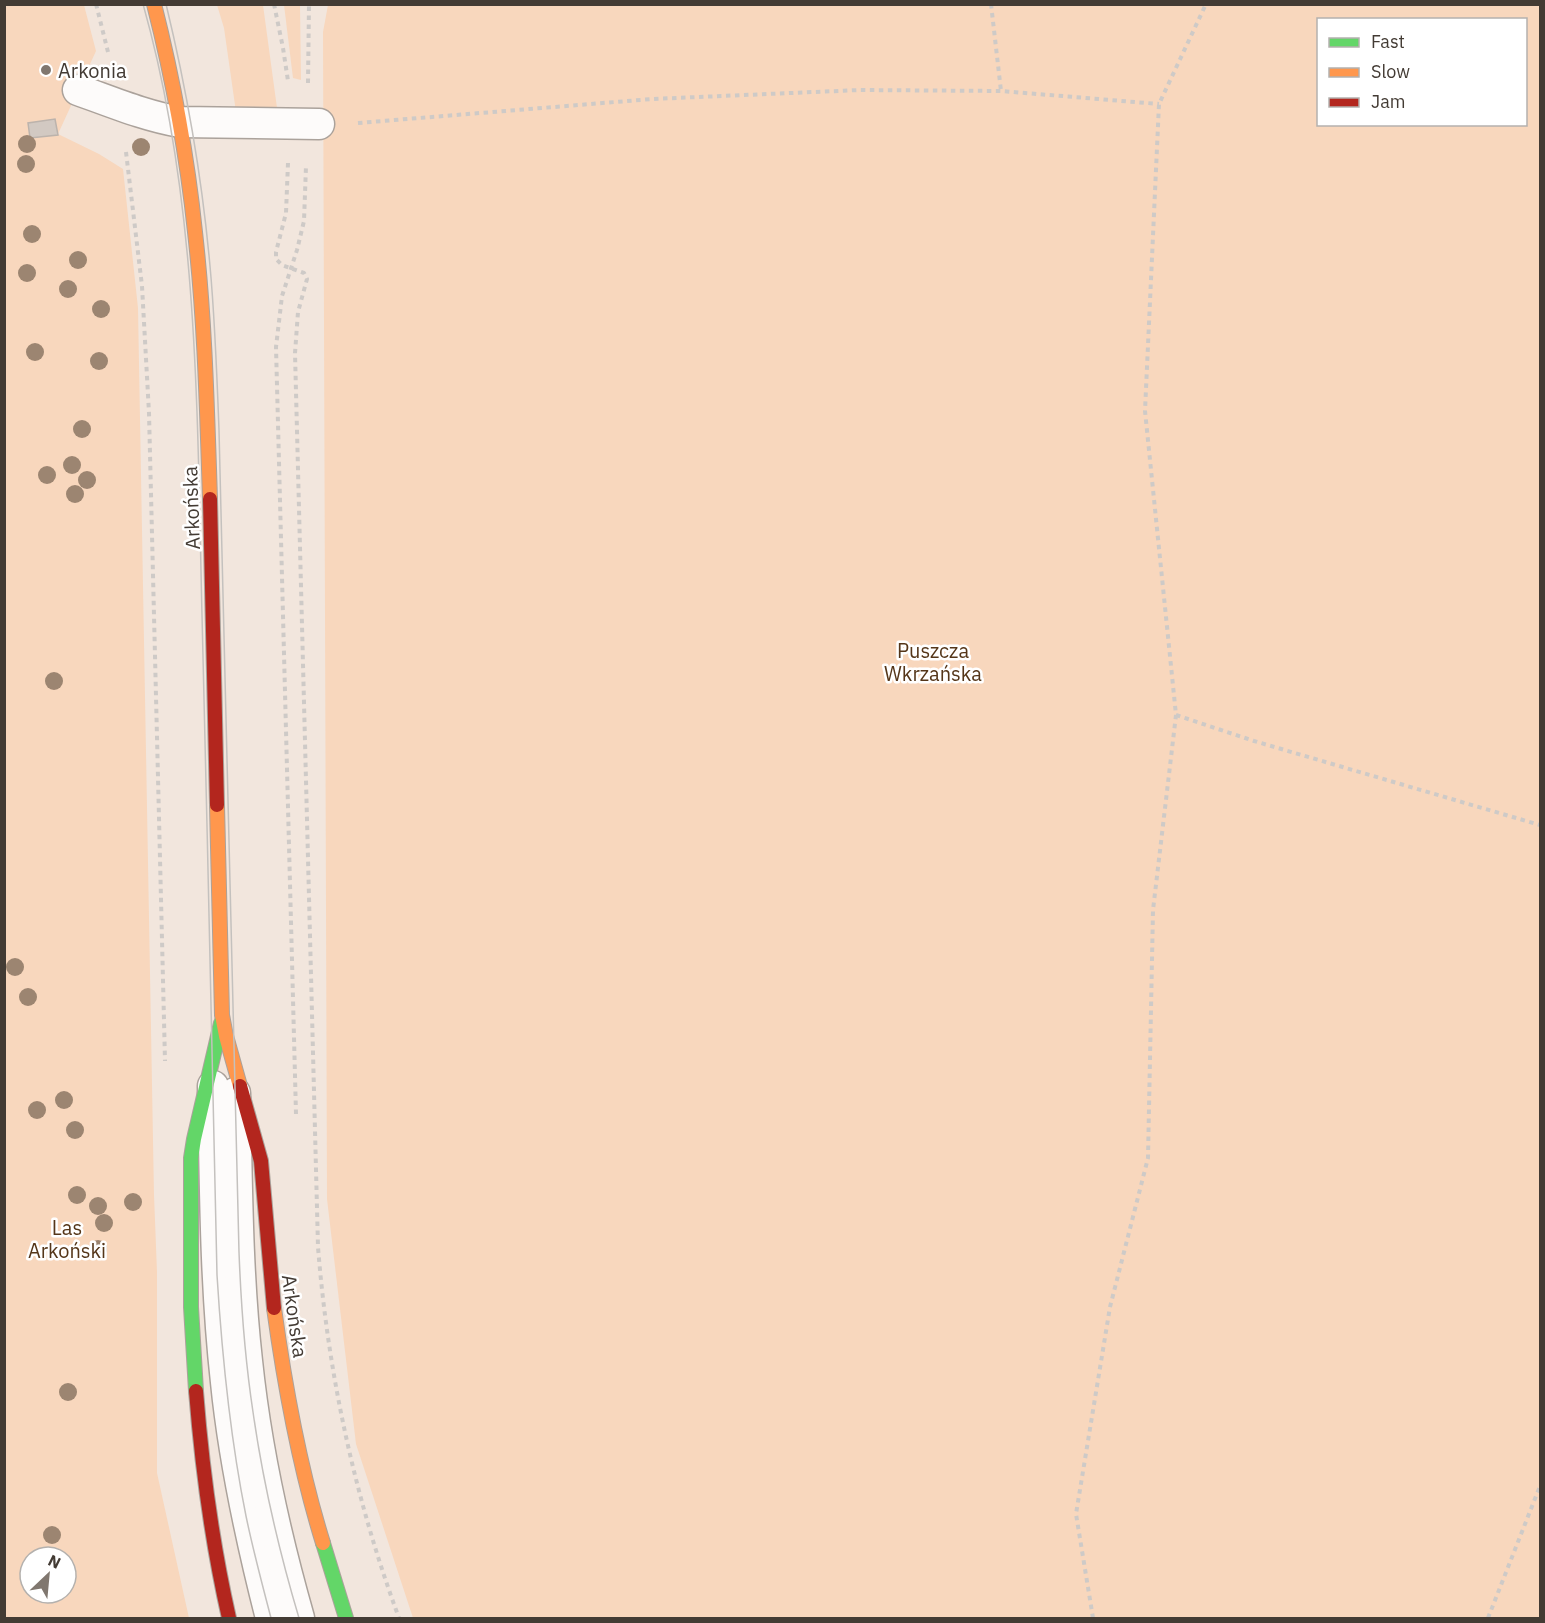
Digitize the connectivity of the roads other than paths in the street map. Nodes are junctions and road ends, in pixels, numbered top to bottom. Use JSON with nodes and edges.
{"nodes":[{"id":1,"x":154,"y":4,"type":"edge"},
{"id":2,"x":78,"y":90,"type":"dead end"},
{"id":3,"x":180,"y":122,"type":"junction"},
{"id":4,"x":304,"y":124,"type":"road end"},
{"id":5,"x":222,"y":1015,"type":"junction"},
{"id":6,"x":223,"y":1062,"type":"junction"},
{"id":7,"x":229,"y":1618,"type":"edge"},
{"id":8,"x":271,"y":1618,"type":"edge"},
{"id":9,"x":299,"y":1618,"type":"edge"},
{"id":10,"x":346,"y":1618,"type":"edge"}],
"edges":[{"from":1,"to":3,"type":"street","name":"Arkońska"},
{"from":2,"to":3,"type":"lane"},
{"from":3,"to":4,"type":"lane"},
{"from":3,"to":5,"type":"street","name":"Arkońska"},
{"from":5,"to":6,"type":"street","name":"Arkońska"},
{"from":5,"to":6,"type":"street","name":"Arkońska"},
{"from":6,"to":7,"type":"street","name":"Arkońska"},
{"from":6,"to":8,"type":"lane"},
{"from":6,"to":9,"type":"lane"},
{"from":6,"to":10,"type":"street","name":"Arkońska"}]}
